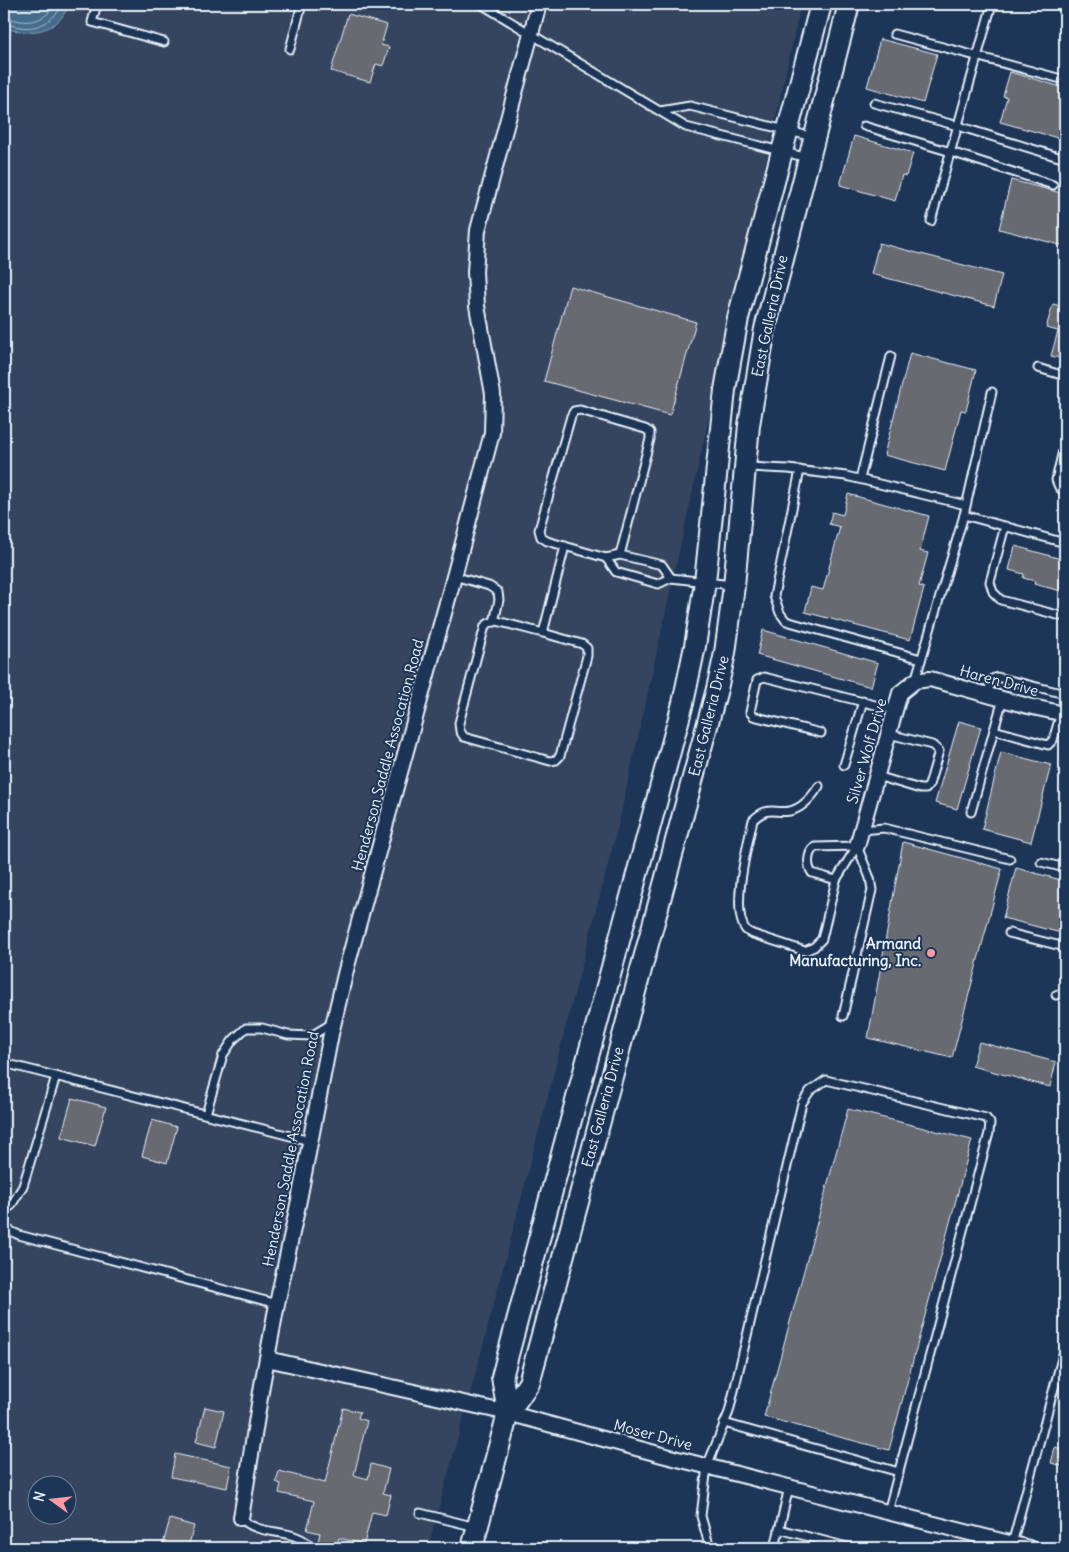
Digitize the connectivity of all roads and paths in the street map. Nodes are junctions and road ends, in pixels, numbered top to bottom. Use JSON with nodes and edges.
{"nodes":[{"id":1,"x":96,"y":4,"type":"edge"},
{"id":2,"x":302,"y":4,"type":"edge"},
{"id":3,"x":481,"y":4,"type":"edge"},
{"id":4,"x":539,"y":4,"type":"edge"},
{"id":5,"x":821,"y":4,"type":"edge"},
{"id":6,"x":849,"y":4,"type":"edge"},
{"id":7,"x":992,"y":4,"type":"edge"},
{"id":8,"x":531,"y":33,"type":"junction"},
{"id":9,"x":894,"y":34,"type":"dead end"},
{"id":10,"x":164,"y":42,"type":"dead end"},
{"id":11,"x":290,"y":49,"type":"dead end"},
{"id":12,"x":977,"y":57,"type":"junction"},
{"id":13,"x":1065,"y":80,"type":"edge"},
{"id":14,"x":874,"y":104,"type":"dead end"},
{"id":15,"x":660,"y":111,"type":"junction"},
{"id":16,"x":864,"y":126,"type":"dead end"},
{"id":17,"x":958,"y":126,"type":"junction"},
{"id":18,"x":788,"y":130,"type":"junction"},
{"id":19,"x":814,"y":137,"type":"junction"},
{"id":20,"x":782,"y":152,"type":"junction"},
{"id":21,"x":951,"y":152,"type":"junction"},
{"id":22,"x":808,"y":159,"type":"junction"},
{"id":23,"x":1065,"y":159,"type":"edge"},
{"id":24,"x":1053,"y":185,"type":"dead end"},
{"id":25,"x":932,"y":221,"type":"dead end"},
{"id":26,"x":891,"y":356,"type":"dead end"},
{"id":27,"x":1038,"y":368,"type":"dead end"},
{"id":28,"x":1065,"y":376,"type":"edge"},
{"id":29,"x":992,"y":392,"type":"dead end"},
{"id":30,"x":1065,"y":442,"type":"edge"},
{"id":31,"x":745,"y":467,"type":"junction"},
{"id":32,"x":800,"y":470,"type":"junction"},
{"id":33,"x":860,"y":479,"type":"junction"},
{"id":34,"x":1065,"y":493,"type":"edge"},
{"id":35,"x":966,"y":505,"type":"junction"},
{"id":36,"x":964,"y":515,"type":"junction"},
{"id":37,"x":1004,"y":526,"type":"junction"},
{"id":38,"x":1065,"y":542,"type":"edge"},
{"id":39,"x":565,"y":546,"type":"junction"},
{"id":40,"x":620,"y":555,"type":"junction"},
{"id":41,"x":606,"y":558,"type":"junction"},
{"id":42,"x":454,"y":576,"type":"junction"},
{"id":43,"x":671,"y":578,"type":"junction"},
{"id":44,"x":705,"y":582,"type":"junction"},
{"id":45,"x":734,"y":586,"type":"junction"},
{"id":46,"x":1065,"y":617,"type":"edge"},
{"id":47,"x":494,"y":622,"type":"junction"},
{"id":48,"x":543,"y":633,"type":"junction"},
{"id":49,"x":921,"y":659,"type":"junction"},
{"id":50,"x":920,"y":680,"type":"junction"},
{"id":51,"x":1065,"y":694,"type":"edge"},
{"id":52,"x":987,"y":695,"type":"junction"},
{"id":53,"x":1002,"y":699,"type":"junction"},
{"id":54,"x":863,"y":701,"type":"junction"},
{"id":55,"x":895,"y":710,"type":"junction"},
{"id":56,"x":1063,"y":713,"type":"edge"},
{"id":57,"x":994,"y":730,"type":"junction"},
{"id":58,"x":821,"y":733,"type":"dead end"},
{"id":59,"x":889,"y":734,"type":"junction"},
{"id":60,"x":844,"y":764,"type":"dead end"},
{"id":61,"x":877,"y":776,"type":"junction"},
{"id":62,"x":819,"y":786,"type":"dead end"},
{"id":63,"x":971,"y":812,"type":"dead end"},
{"id":64,"x":862,"y":830,"type":"junction"},
{"id":65,"x":857,"y":846,"type":"junction"},
{"id":66,"x":1010,"y":859,"type":"dead end"},
{"id":67,"x":1041,"y":862,"type":"dead end"},
{"id":68,"x":1065,"y":868,"type":"edge"},
{"id":69,"x":836,"y":880,"type":"junction"},
{"id":70,"x":1009,"y":933,"type":"dead end"},
{"id":71,"x":1065,"y":947,"type":"edge"},
{"id":72,"x":1065,"y":992,"type":"edge"},
{"id":73,"x":1056,"y":995,"type":"dead end"},
{"id":74,"x":843,"y":1016,"type":"dead end"},
{"id":75,"x":334,"y":1022,"type":"junction"},
{"id":76,"x":4,"y":1062,"type":"edge"},
{"id":77,"x":56,"y":1076,"type":"junction"},
{"id":78,"x":206,"y":1114,"type":"junction"},
{"id":79,"x":310,"y":1141,"type":"junction"},
{"id":80,"x":4,"y":1210,"type":"edge"},
{"id":81,"x":4,"y":1228,"type":"edge"},
{"id":82,"x":277,"y":1304,"type":"junction"},
{"id":83,"x":1065,"y":1347,"type":"edge"},
{"id":84,"x":267,"y":1359,"type":"junction"},
{"id":85,"x":508,"y":1413,"type":"junction"},
{"id":86,"x":724,"y":1423,"type":"junction"},
{"id":87,"x":707,"y":1466,"type":"junction"},
{"id":88,"x":899,"y":1472,"type":"junction"},
{"id":89,"x":788,"y":1487,"type":"junction"},
{"id":90,"x":888,"y":1512,"type":"junction"},
{"id":91,"x":420,"y":1513,"type":"dead end"},
{"id":92,"x":241,"y":1518,"type":"joint"},
{"id":93,"x":478,"y":1527,"type":"junction"},
{"id":94,"x":779,"y":1529,"type":"junction"},
{"id":95,"x":1012,"y":1544,"type":"junction"},
{"id":96,"x":312,"y":1548,"type":"edge"},
{"id":97,"x":472,"y":1548,"type":"edge"},
{"id":98,"x":710,"y":1548,"type":"edge"},
{"id":99,"x":775,"y":1548,"type":"edge"},
{"id":100,"x":851,"y":1548,"type":"edge"},
{"id":101,"x":1029,"y":1548,"type":"edge"}],
"edges":[{"from":1,"to":10,"type":"lane"},
{"from":2,"to":11,"type":"lane"},
{"from":3,"to":8,"type":"lane"},
{"from":4,"to":8,"type":"street","name":"Henderson Saddle Assocation Road"},
{"from":5,"to":18,"type":"main road","name":"East Galleria Drive"},
{"from":6,"to":19,"type":"main road","name":"East Galleria Drive"},
{"from":7,"to":12,"type":"lane"},
{"from":8,"to":15,"type":"lane"},
{"from":8,"to":42,"type":"street","name":"Henderson Saddle Assocation Road"},
{"from":9,"to":12,"type":"lane"},
{"from":12,"to":13,"type":"lane"},
{"from":12,"to":17,"type":"lane"},
{"from":14,"to":17,"type":"lane"},
{"from":15,"to":18,"type":"lane"},
{"from":15,"to":20,"type":"lane"},
{"from":16,"to":21,"type":"lane"},
{"from":17,"to":21,"type":"lane"},
{"from":17,"to":23,"type":"lane"},
{"from":18,"to":19,"type":"lane"},
{"from":18,"to":20,"type":"main road","name":"East Galleria Drive"},
{"from":19,"to":22,"type":"main road","name":"East Galleria Drive"},
{"from":20,"to":22,"type":"lane"},
{"from":20,"to":44,"type":"main road","name":"East Galleria Drive"},
{"from":21,"to":24,"type":"lane"},
{"from":21,"to":25,"type":"lane"},
{"from":22,"to":31,"type":"main road","name":"East Galleria Drive"},
{"from":26,"to":33,"type":"lane"},
{"from":27,"to":28,"type":"lane"},
{"from":29,"to":35,"type":"lane"},
{"from":30,"to":34,"type":"lane"},
{"from":31,"to":32,"type":"lane"},
{"from":31,"to":45,"type":"main road","name":"East Galleria Drive"},
{"from":32,"to":33,"type":"lane"},
{"from":32,"to":49,"type":"lane"},
{"from":33,"to":35,"type":"lane"},
{"from":35,"to":36,"type":"lane"},
{"from":36,"to":37,"type":"lane"},
{"from":36,"to":49,"type":"lane"},
{"from":37,"to":38,"type":"lane"},
{"from":37,"to":46,"type":"lane"},
{"from":39,"to":40,"type":"lane"},
{"from":39,"to":41,"type":"lane"},
{"from":39,"to":48,"type":"lane"},
{"from":40,"to":41,"type":"lane"},
{"from":40,"to":43,"type":"lane"},
{"from":41,"to":43,"type":"lane"},
{"from":42,"to":47,"type":"lane"},
{"from":42,"to":75,"type":"street","name":"Henderson Saddle Assocation Road"},
{"from":43,"to":44,"type":"lane"},
{"from":44,"to":45,"type":"lane"},
{"from":44,"to":85,"type":"main road","name":"East Galleria Drive"},
{"from":45,"to":85,"type":"main road","name":"East Galleria Drive"},
{"from":47,"to":48,"type":"lane"},
{"from":47,"to":48,"type":"lane"},
{"from":49,"to":50,"type":"lane"},
{"from":50,"to":52,"type":"street","name":"Haren Drive"},
{"from":50,"to":55,"type":"street","name":"Silver Wolf Drive"},
{"from":51,"to":52,"type":"lane"},
{"from":52,"to":53,"type":"street","name":"Haren Drive"},
{"from":53,"to":56,"type":"street","name":"Haren Drive"},
{"from":53,"to":57,"type":"lane"},
{"from":54,"to":55,"type":"lane"},
{"from":54,"to":58,"type":"lane"},
{"from":54,"to":60,"type":"lane"},
{"from":55,"to":59,"type":"street","name":"Silver Wolf Drive"},
{"from":56,"to":57,"type":"lane"},
{"from":57,"to":63,"type":"lane"},
{"from":59,"to":61,"type":"street","name":"Silver Wolf Drive"},
{"from":59,"to":61,"type":"lane"},
{"from":61,"to":64,"type":"street","name":"Silver Wolf Drive"},
{"from":62,"to":69,"type":"lane"},
{"from":64,"to":65,"type":"street","name":"Silver Wolf Drive"},
{"from":64,"to":66,"type":"lane"},
{"from":65,"to":69,"type":"lane"},
{"from":65,"to":69,"type":"lane"},
{"from":65,"to":74,"type":"lane"},
{"from":67,"to":68,"type":"lane"},
{"from":70,"to":71,"type":"lane"},
{"from":72,"to":73,"type":"lane"},
{"from":75,"to":78,"type":"lane"},
{"from":75,"to":79,"type":"street","name":"Henderson Saddle Assocation Road"},
{"from":76,"to":77,"type":"lane"},
{"from":77,"to":78,"type":"lane"},
{"from":77,"to":80,"type":"lane"},
{"from":78,"to":79,"type":"lane"},
{"from":79,"to":82,"type":"street","name":"Henderson Saddle Assocation Road"},
{"from":81,"to":82,"type":"lane"},
{"from":82,"to":84,"type":"street","name":"Henderson Saddle Assocation Road"},
{"from":83,"to":95,"type":"lane"},
{"from":84,"to":85,"type":"street","name":"Moser Drive"},
{"from":84,"to":92,"type":"street","name":"Henderson Saddle Assocation Road"},
{"from":85,"to":87,"type":"street","name":"Moser Drive"},
{"from":85,"to":93,"type":"main road","name":"East Galleria Drive"},
{"from":86,"to":87,"type":"lane"},
{"from":86,"to":88,"type":"lane"},
{"from":86,"to":88,"type":"lane"},
{"from":87,"to":89,"type":"street","name":"Moser Drive"},
{"from":87,"to":98,"type":"lane"},
{"from":88,"to":90,"type":"lane"},
{"from":89,"to":90,"type":"street","name":"Moser Drive"},
{"from":89,"to":94,"type":"lane"},
{"from":90,"to":95,"type":"street","name":"Moser Drive"},
{"from":91,"to":93,"type":"lane"},
{"from":92,"to":96,"type":"lane"},
{"from":93,"to":97,"type":"main road","name":"East Galleria Drive"},
{"from":94,"to":99,"type":"lane"},
{"from":94,"to":100,"type":"lane"},
{"from":95,"to":101,"type":"street","name":"Moser Drive"}]}
